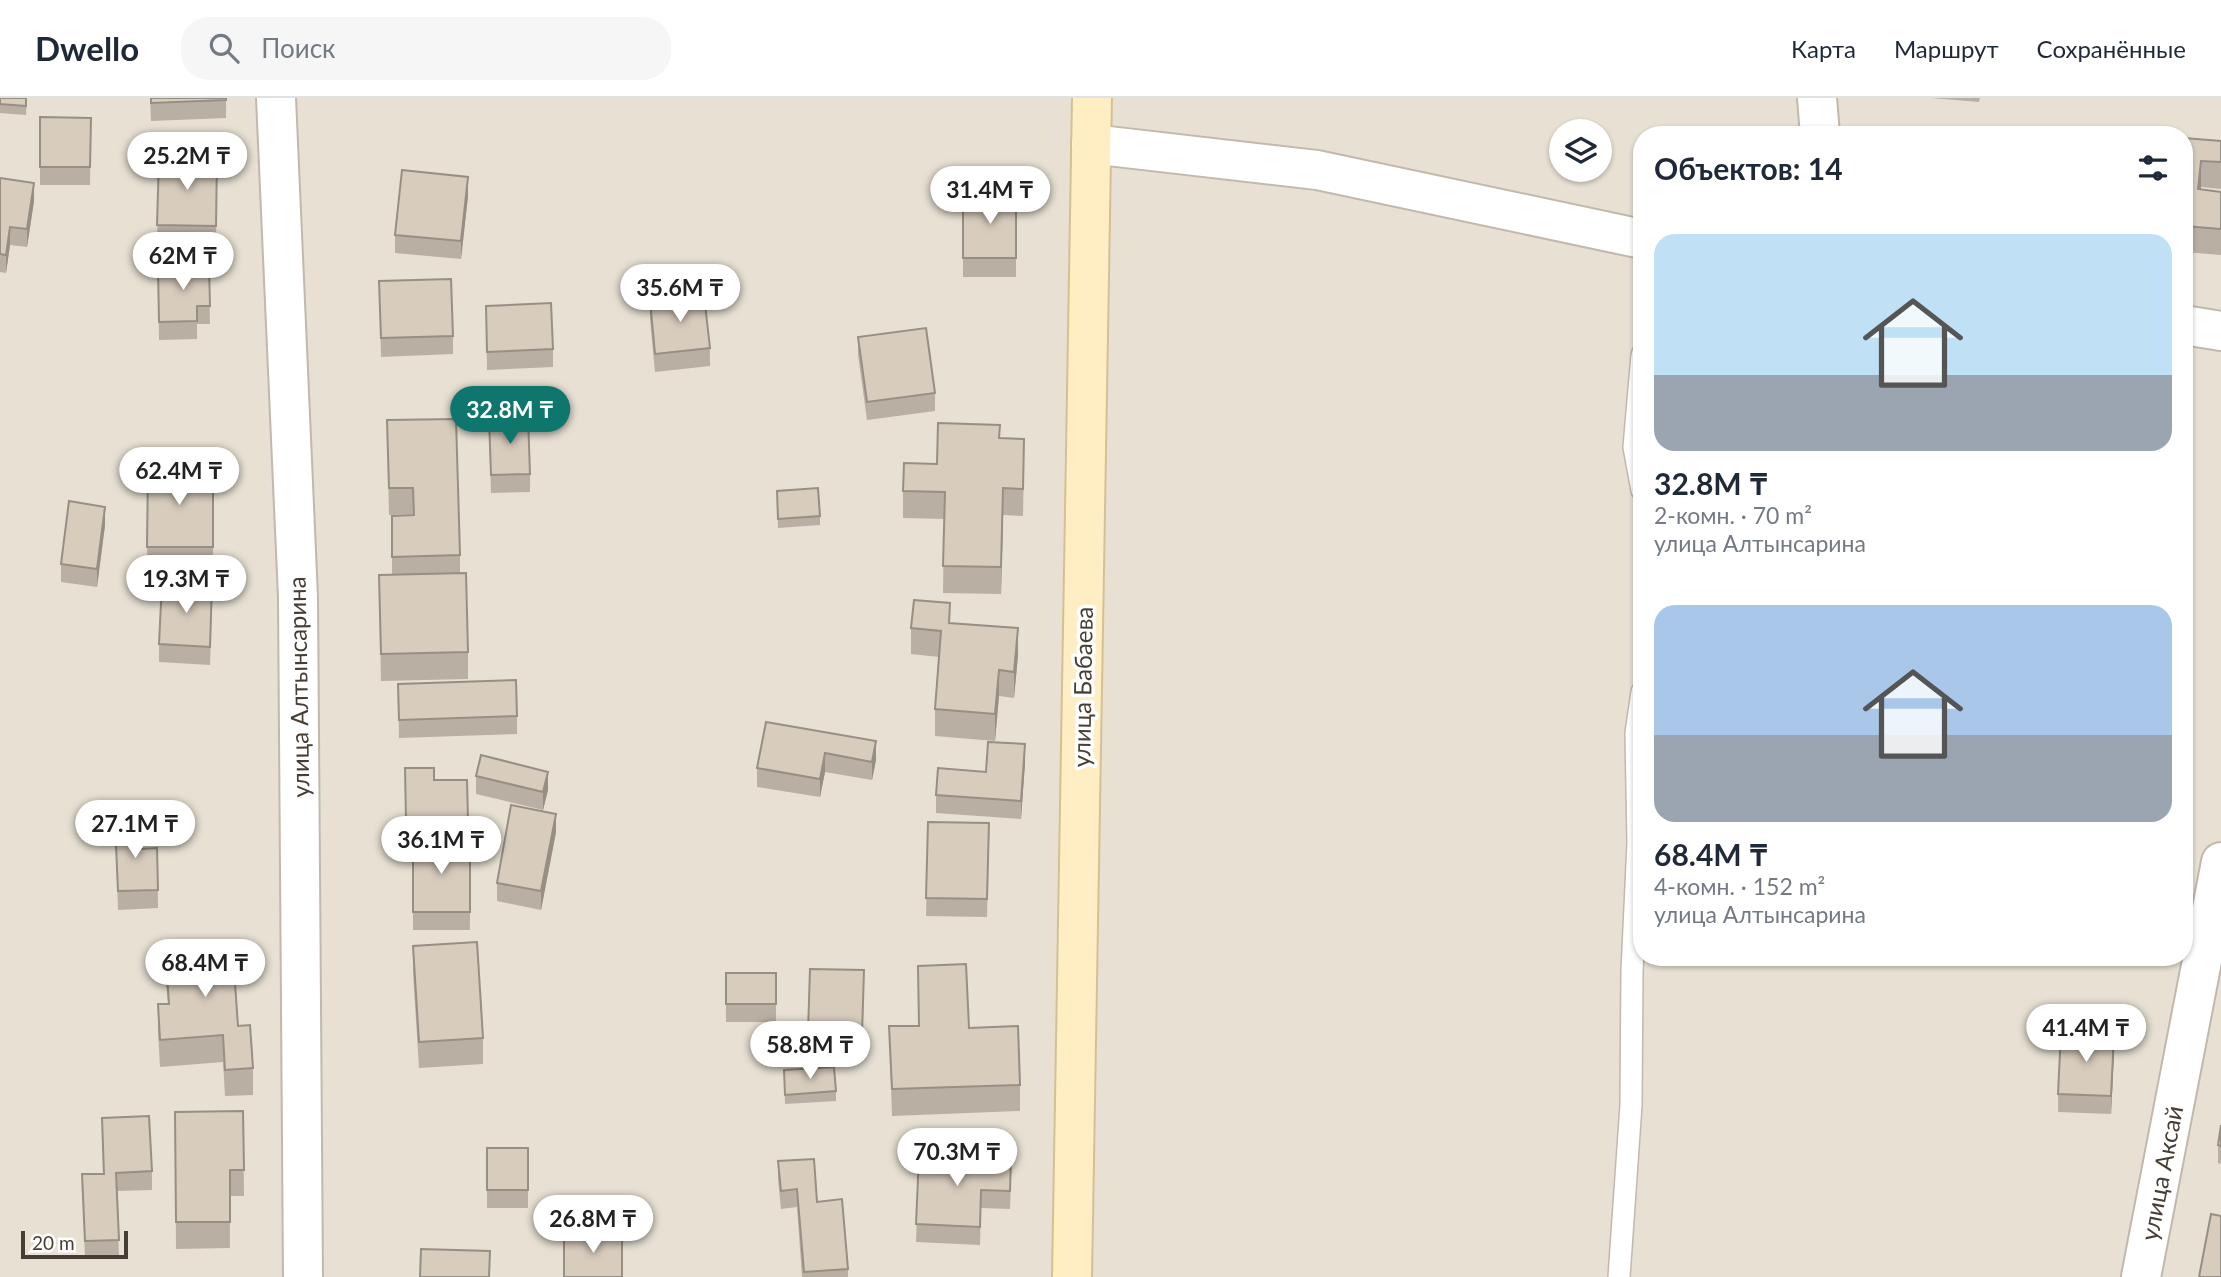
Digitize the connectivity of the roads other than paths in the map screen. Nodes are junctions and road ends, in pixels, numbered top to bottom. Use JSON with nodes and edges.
{"nodes":[{"id":1,"x":276,"y":98,"type":"edge"},
{"id":2,"x":1092,"y":98,"type":"edge"},
{"id":3,"x":1817,"y":98,"type":"edge"},
{"id":4,"x":1819,"y":126,"type":"edge"},
{"id":5,"x":1091,"y":144,"type":"junction"},
{"id":6,"x":1633,"y":237,"type":"edge"},
{"id":7,"x":2193,"y":326,"type":"edge"},
{"id":8,"x":2221,"y":331,"type":"edge"},
{"id":9,"x":2221,"y":862,"type":"edge"},
{"id":10,"x":1633,"y":950,"type":"edge"},
{"id":11,"x":303,"y":1277,"type":"edge"},
{"id":12,"x":1072,"y":1277,"type":"edge"},
{"id":13,"x":1619,"y":1277,"type":"edge"},
{"id":14,"x":2141,"y":1277,"type":"edge"}],
"edges":[{"from":1,"to":11,"type":"street","name":"улица Алтынсарина"},
{"from":2,"to":5,"type":"street","name":"улица Бабаева"},
{"from":3,"to":4,"type":"street"},
{"from":5,"to":6,"type":"street"},
{"from":5,"to":12,"type":"street","name":"улица Бабаева"},
{"from":7,"to":8,"type":"street"},
{"from":9,"to":14,"type":"street","name":"улица Аксай"},
{"from":10,"to":13,"type":"lane"}]}
